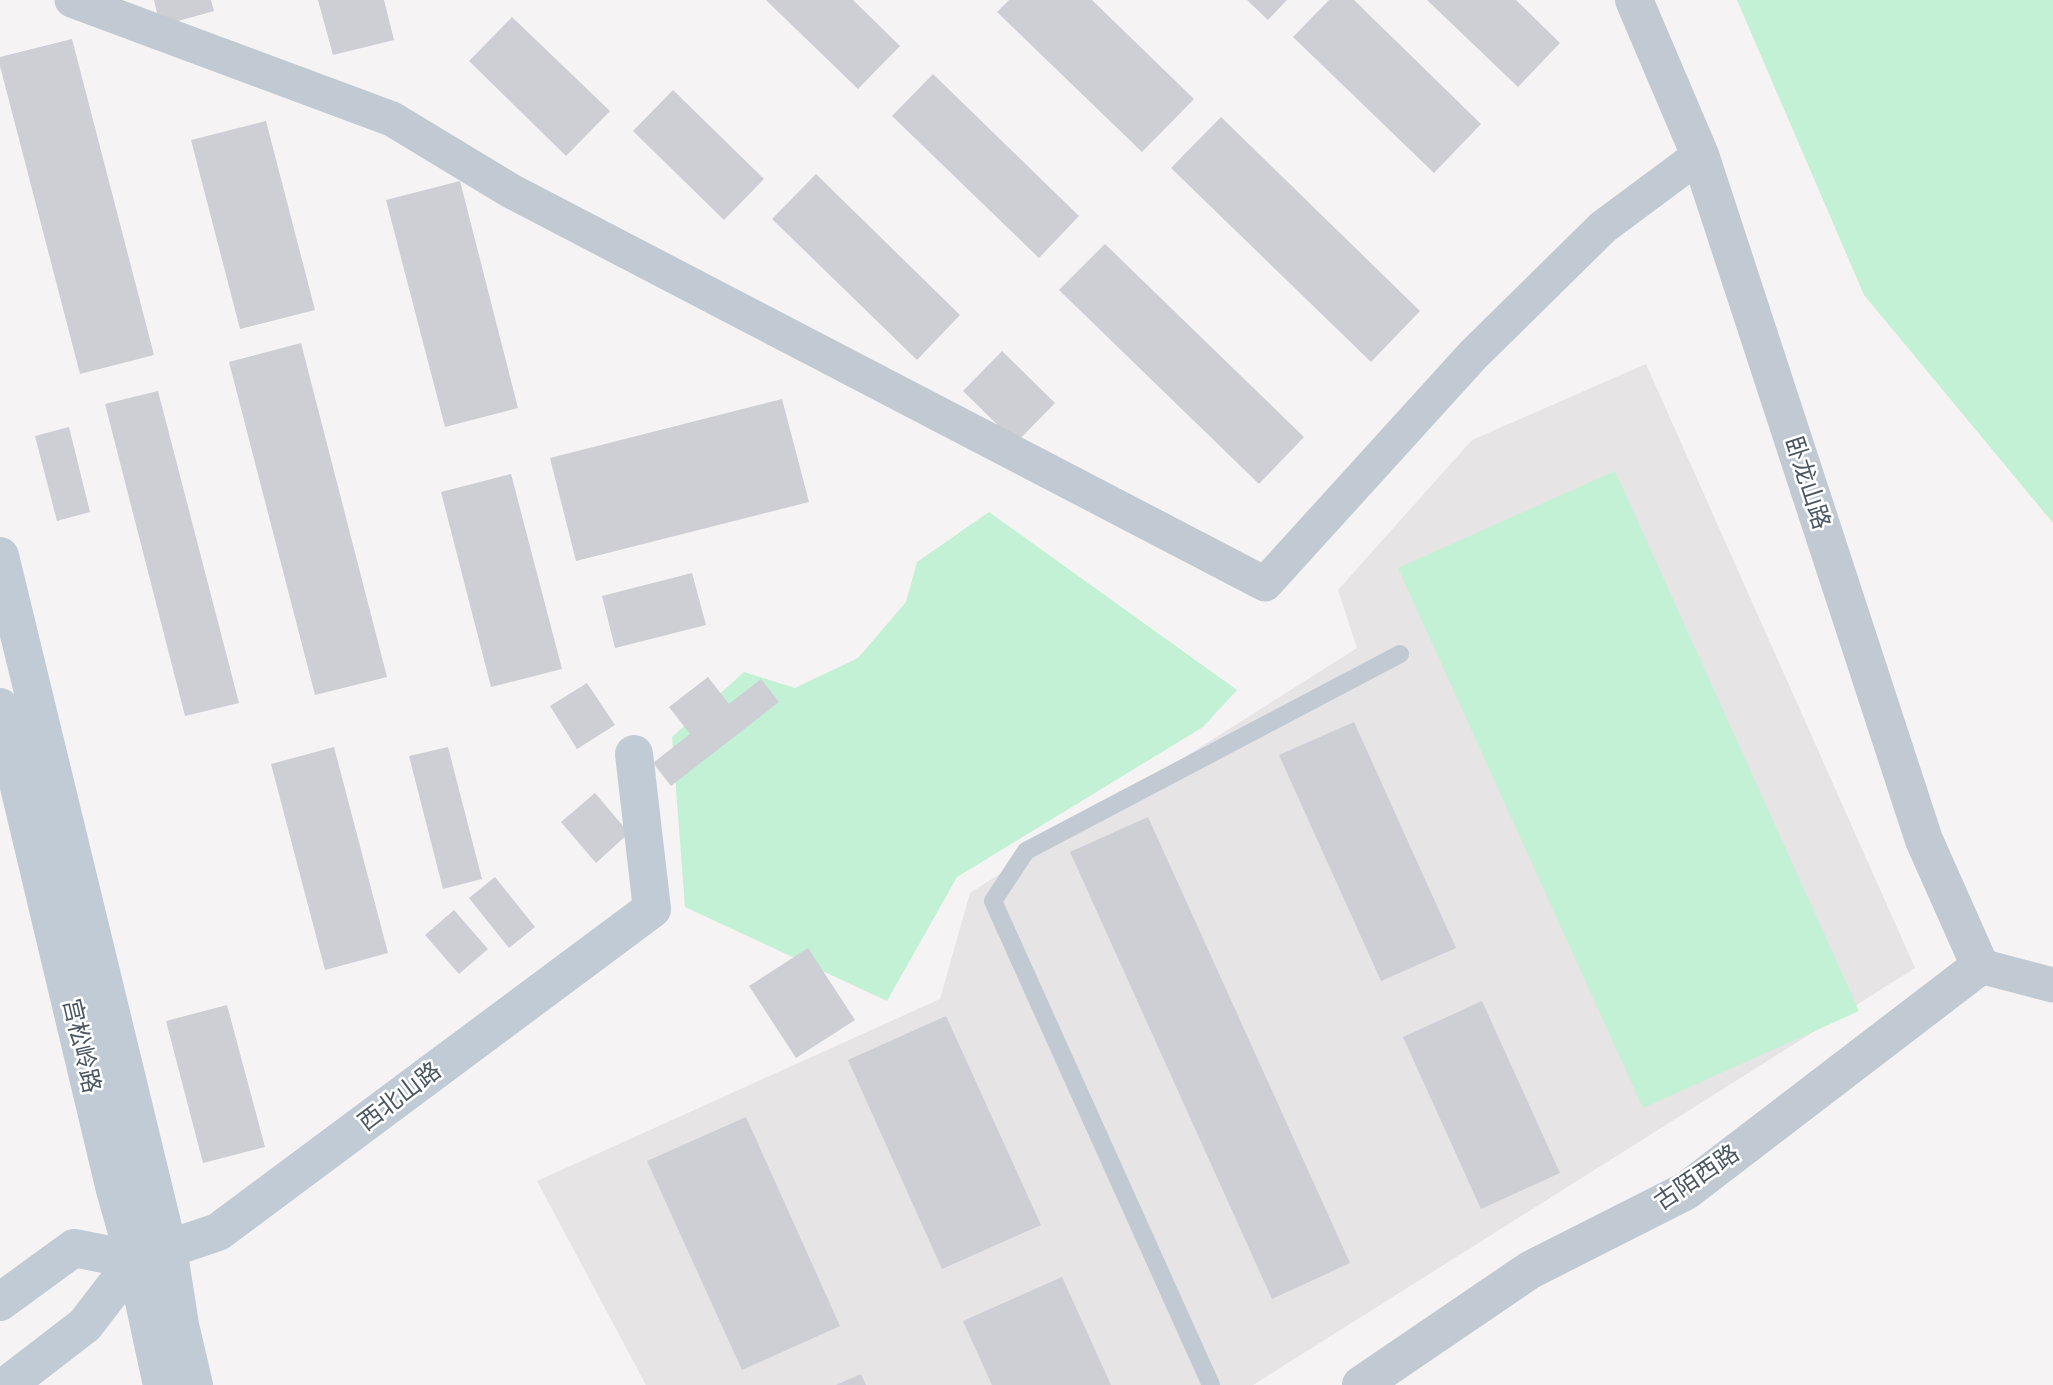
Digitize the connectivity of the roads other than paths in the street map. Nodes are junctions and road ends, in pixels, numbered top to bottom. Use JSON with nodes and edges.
{"nodes":[{"id":1,"x":72,"y":0,"type":"edge"},
{"id":2,"x":1634,"y":0,"type":"edge"},
{"id":3,"x":1700,"y":155,"type":"junction"},
{"id":4,"x":0,"y":556,"type":"edge"},
{"id":5,"x":1400,"y":654,"type":"dead end"},
{"id":6,"x":0,"y":707,"type":"edge"},
{"id":7,"x":634,"y":754,"type":"dead end"},
{"id":8,"x":1980,"y":966,"type":"junction"},
{"id":9,"x":2053,"y":985,"type":"edge"},
{"id":10,"x":152,"y":1254,"type":"junction"},
{"id":11,"x":0,"y":1301,"type":"edge"},
{"id":12,"x":7,"y":1385,"type":"edge"},
{"id":13,"x":162,"y":1385,"type":"edge"},
{"id":14,"x":194,"y":1385,"type":"edge"},
{"id":15,"x":1211,"y":1385,"type":"edge"},
{"id":16,"x":1360,"y":1385,"type":"edge"}],
"edges":[{"from":1,"to":3,"type":"street"},
{"from":2,"to":3,"type":"street","name":"卧龙山路"},
{"from":3,"to":8,"type":"street","name":"卧龙山路"},
{"from":4,"to":10,"type":"main road"},
{"from":5,"to":15,"type":"lane"},
{"from":6,"to":10,"type":"main road","name":"宫松岭路"},
{"from":7,"to":10,"type":"main road","name":"西北山路"},
{"from":8,"to":9,"type":"street"},
{"from":8,"to":16,"type":"street","name":"古陌西路"},
{"from":10,"to":11,"type":"main road","name":"西北山路"},
{"from":10,"to":12,"type":"main road"},
{"from":10,"to":13,"type":"main road","name":"宫松岭路"},
{"from":10,"to":14,"type":"main road"}]}
